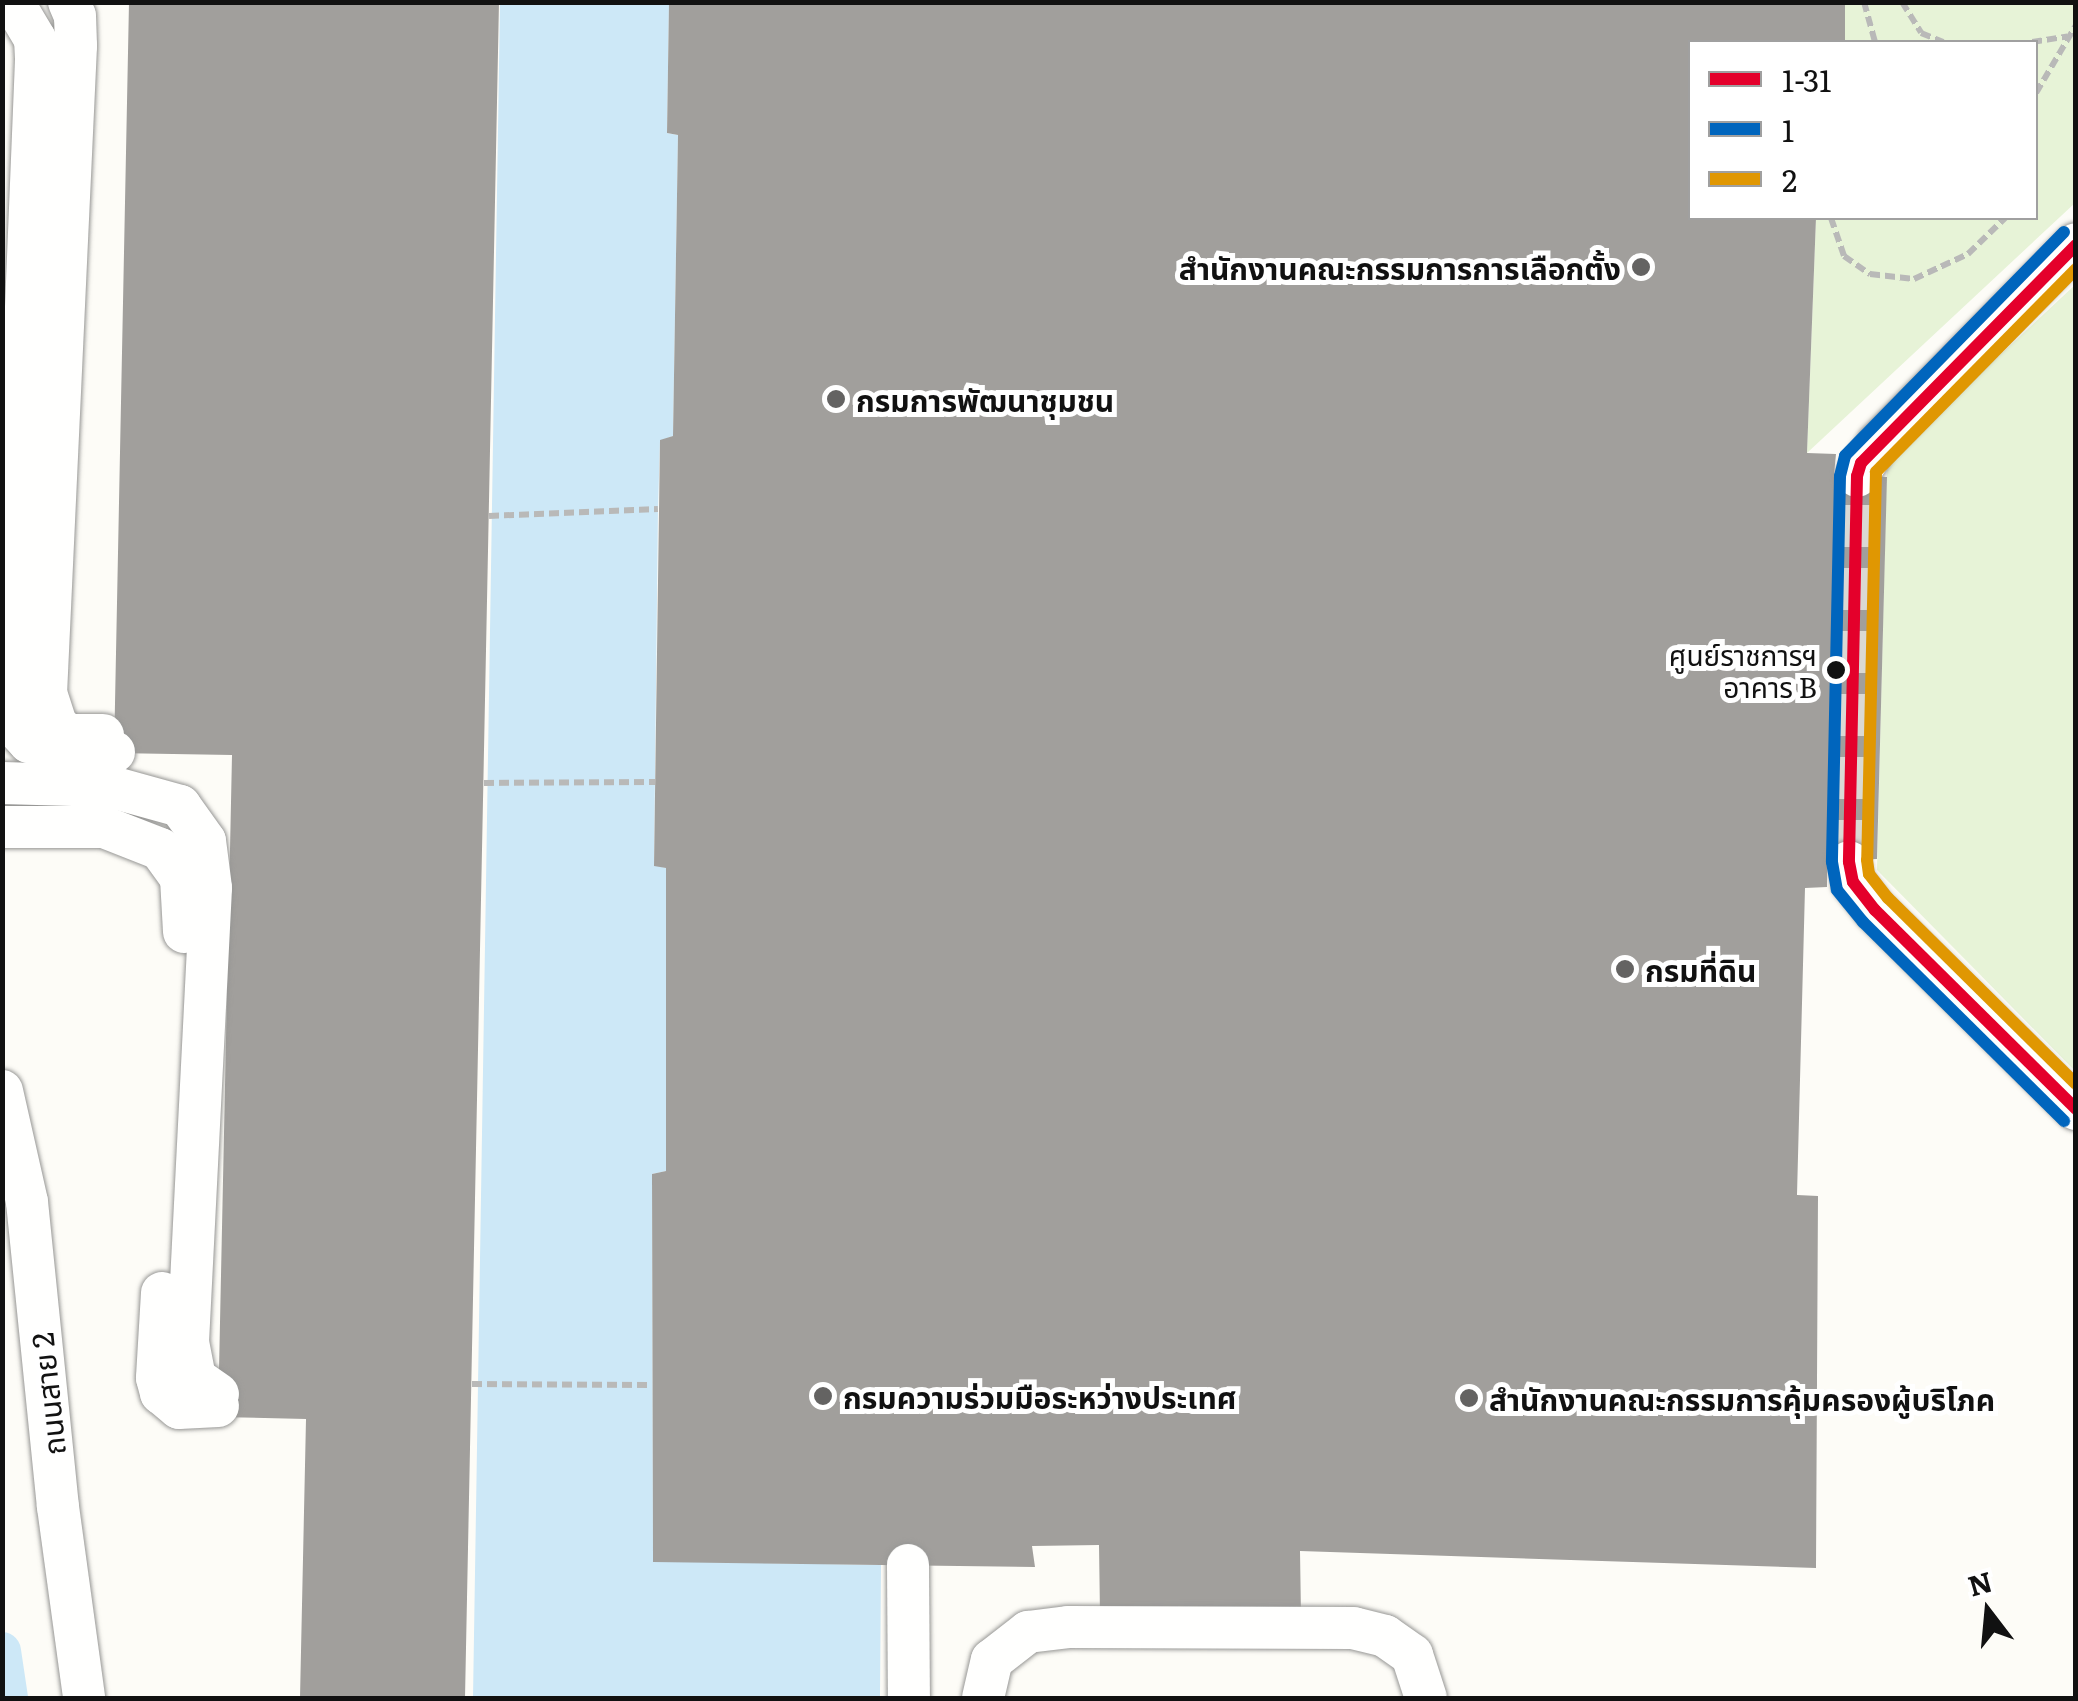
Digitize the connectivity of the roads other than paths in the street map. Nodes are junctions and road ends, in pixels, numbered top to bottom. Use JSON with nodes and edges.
{"nodes":[{"id":1,"x":12,"y":2,"type":"edge"},
{"id":2,"x":68,"y":2,"type":"edge"},
{"id":3,"x":2076,"y":244,"type":"edge"},
{"id":4,"x":1857,"y":476,"type":"tunnel mouth"},
{"id":5,"x":2,"y":782,"type":"edge"},
{"id":6,"x":180,"y":806,"type":"junction"},
{"id":7,"x":2,"y":827,"type":"edge"},
{"id":8,"x":160,"y":849,"type":"junction"},
{"id":9,"x":1849,"y":862,"type":"tunnel mouth"},
{"id":10,"x":2,"y":1091,"type":"edge"},
{"id":11,"x":2076,"y":1109,"type":"edge"},
{"id":12,"x":908,"y":1565,"type":"dead end"},
{"id":13,"x":84,"y":1698,"type":"edge"},
{"id":14,"x":910,"y":1698,"type":"edge"},
{"id":15,"x":983,"y":1698,"type":"edge"},
{"id":16,"x":1426,"y":1698,"type":"edge"}],
"edges":[{"from":1,"to":2,"type":"street"},
{"from":3,"to":4,"type":"street"},
{"from":5,"to":6,"type":"street"},
{"from":6,"to":8,"type":"street"},
{"from":6,"to":8,"type":"street"},
{"from":7,"to":8,"type":"street"},
{"from":9,"to":11,"type":"street"},
{"from":10,"to":13,"type":"street","name":"ถนนสาย 2"},
{"from":12,"to":14,"type":"street"},
{"from":15,"to":16,"type":"street"}]}
